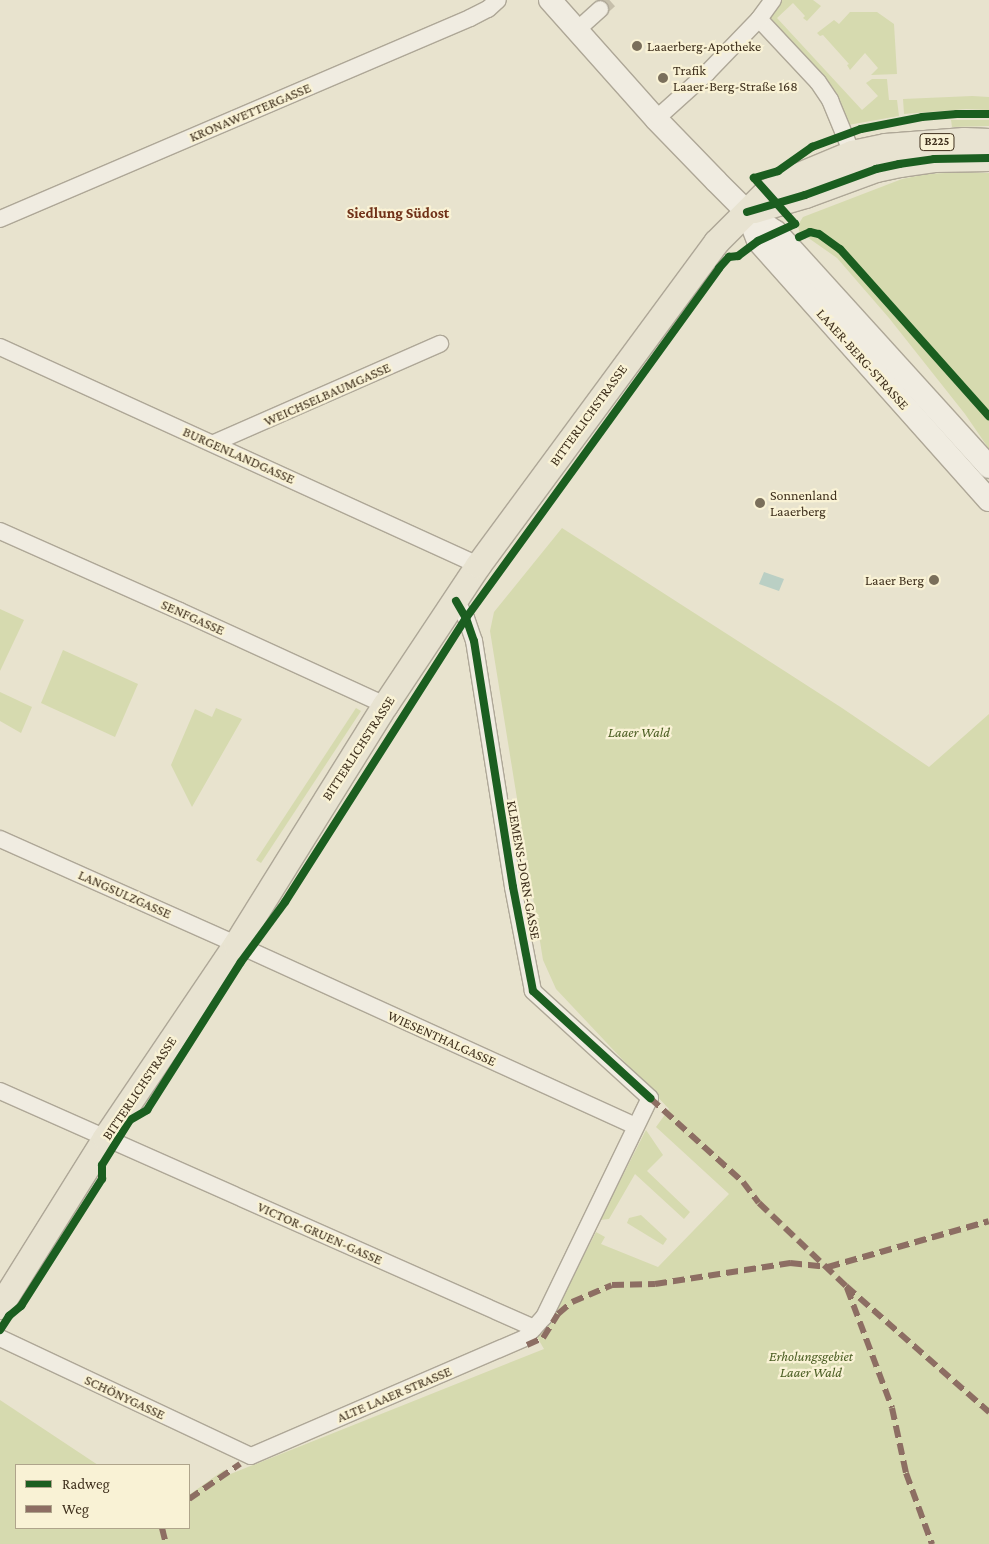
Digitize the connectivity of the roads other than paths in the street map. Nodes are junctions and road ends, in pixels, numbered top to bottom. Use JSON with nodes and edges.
{"nodes":[{"id":1,"x":498,"y":0,"type":"edge"},
{"id":2,"x":550,"y":0,"type":"edge"},
{"id":3,"x":773,"y":0,"type":"edge"},
{"id":4,"x":600,"y":8,"type":"tunnel mouth"},
{"id":5,"x":759,"y":19,"type":"junction"},
{"id":6,"x":577,"y":30,"type":"junction"},
{"id":7,"x":656,"y":119,"type":"junction"},
{"id":8,"x":989,"y":141,"type":"edge"},
{"id":9,"x":852,"y":153,"type":"junction"},
{"id":10,"x":989,"y":158,"type":"edge"},
{"id":11,"x":747,"y":212,"type":"junction"},
{"id":12,"x":0,"y":219,"type":"edge"},
{"id":13,"x":440,"y":344,"type":"dead end"},
{"id":14,"x":0,"y":347,"type":"edge"},
{"id":15,"x":214,"y":443,"type":"junction"},
{"id":16,"x":989,"y":467,"type":"edge"},
{"id":17,"x":989,"y":500,"type":"edge"},
{"id":18,"x":0,"y":531,"type":"edge"},
{"id":19,"x":478,"y":565,"type":"junction"},
{"id":20,"x":456,"y":601,"type":"junction"},
{"id":21,"x":385,"y":706,"type":"junction"},
{"id":22,"x":0,"y":839,"type":"edge"},
{"id":23,"x":243,"y":947,"type":"junction"},
{"id":24,"x":0,"y":1091,"type":"edge"},
{"id":25,"x":636,"y":1126,"type":"junction"},
{"id":26,"x":105,"y":1138,"type":"junction"},
{"id":27,"x":0,"y":1306,"type":"edge"},
{"id":28,"x":534,"y":1328,"type":"junction"},
{"id":29,"x":0,"y":1338,"type":"edge"},
{"id":30,"x":251,"y":1456,"type":"joint"}],
"edges":[{"from":1,"to":12,"type":"street","name":"KRONAWETTERGASSE"},
{"from":2,"to":6,"type":"main road","name":"LAAER-BERG-STRASSE"},
{"from":3,"to":5,"type":"street"},
{"from":4,"to":6,"type":"street"},
{"from":5,"to":7,"type":"street"},
{"from":5,"to":9,"type":"street"},
{"from":6,"to":7,"type":"main road","name":"LAAER-BERG-STRASSE"},
{"from":7,"to":11,"type":"main road","name":"LAAER-BERG-STRASSE"},
{"from":8,"to":9,"type":"main road","number":"B225"},
{"from":9,"to":11,"type":"main road","number":"B225"},
{"from":10,"to":11,"type":"main road","number":"B225"},
{"from":11,"to":16,"type":"main road","name":"LAAER-BERG-STRASSE"},
{"from":11,"to":17,"type":"main road","name":"LAAER-BERG-STRASSE"},
{"from":11,"to":19,"type":"main road","name":"BITTERLICHSTRASSE","number":"B225"},
{"from":13,"to":15,"type":"street","name":"WEICHSELBAUMGASSE"},
{"from":14,"to":15,"type":"street","name":"BURGENLANDGASSE"},
{"from":15,"to":19,"type":"street","name":"BURGENLANDGASSE"},
{"from":18,"to":21,"type":"street","name":"SENFGASSE"},
{"from":19,"to":20,"type":"main road","name":"BITTERLICHSTRASSE","number":"B225"},
{"from":20,"to":21,"type":"main road","name":"BITTERLICHSTRASSE","number":"B225"},
{"from":20,"to":25,"type":"street","name":"KLEMENS-DORN-GASSE"},
{"from":21,"to":23,"type":"main road","name":"BITTERLICHSTRASSE","number":"B225"},
{"from":22,"to":23,"type":"street","name":"LANGSULZGASSE"},
{"from":23,"to":25,"type":"street","name":"WIESENTHALGASSE"},
{"from":23,"to":26,"type":"main road","name":"BITTERLICHSTRASSE","number":"B225"},
{"from":24,"to":26,"type":"street","name":"VICTOR-GRUEN-GASSE"},
{"from":25,"to":28,"type":"street","name":"KLEMENS-DORN-GASSE"},
{"from":26,"to":27,"type":"main road","name":"BITTERLICHSTRASSE","number":"B225"},
{"from":26,"to":28,"type":"street","name":"VICTOR-GRUEN-GASSE"},
{"from":28,"to":30,"type":"street","name":"ALTE LAAER STRASSE"},
{"from":29,"to":30,"type":"street","name":"SCHÖNYGASSE"}]}
